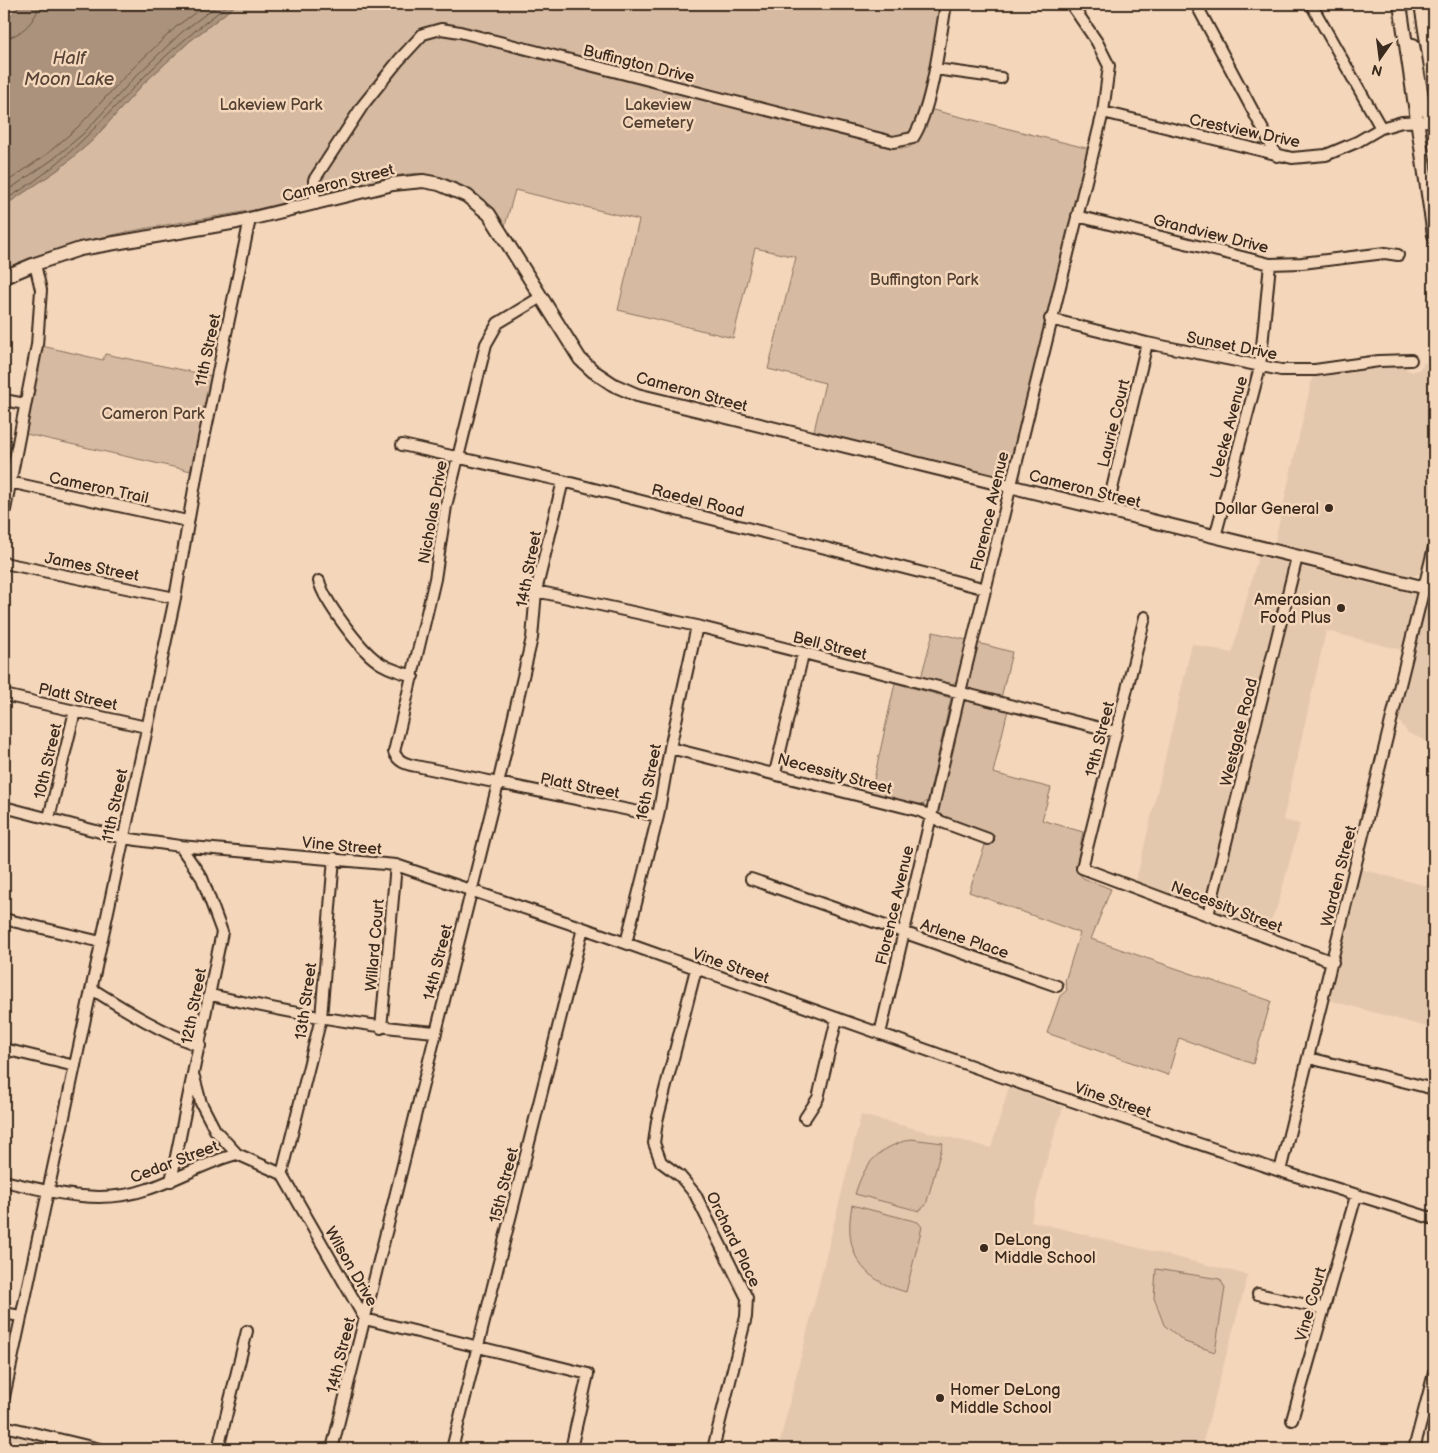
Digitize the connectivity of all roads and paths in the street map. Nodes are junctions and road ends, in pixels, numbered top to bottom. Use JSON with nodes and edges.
{"nodes":[{"id":1,"x":946,"y":4,"type":"edge"},
{"id":2,"x":1071,"y":4,"type":"edge"},
{"id":3,"x":1196,"y":4,"type":"edge"},
{"id":4,"x":1311,"y":4,"type":"edge"},
{"id":5,"x":1400,"y":4,"type":"edge"},
{"id":6,"x":1421,"y":4,"type":"edge"},
{"id":7,"x":935,"y":69,"type":"junction"},
{"id":8,"x":1001,"y":78,"type":"dead end"},
{"id":9,"x":1434,"y":87,"type":"edge"},
{"id":10,"x":1103,"y":112,"type":"junction"},
{"id":11,"x":1434,"y":120,"type":"edge"},
{"id":12,"x":1417,"y":121,"type":"junction"},
{"id":13,"x":1381,"y":128,"type":"junction"},
{"id":14,"x":1277,"y":156,"type":"junction"},
{"id":15,"x":1434,"y":175,"type":"edge"},
{"id":16,"x":315,"y":204,"type":"junction"},
{"id":17,"x":1077,"y":216,"type":"junction"},
{"id":18,"x":250,"y":219,"type":"junction"},
{"id":19,"x":1434,"y":234,"type":"edge"},
{"id":20,"x":1398,"y":255,"type":"dead end"},
{"id":21,"x":35,"y":264,"type":"junction"},
{"id":22,"x":1270,"y":264,"type":"junction"},
{"id":23,"x":4,"y":277,"type":"edge"},
{"id":24,"x":541,"y":297,"type":"junction"},
{"id":25,"x":1050,"y":319,"type":"junction"},
{"id":26,"x":1147,"y":343,"type":"junction"},
{"id":27,"x":1411,"y":360,"type":"dead end"},
{"id":28,"x":1260,"y":366,"type":"junction"},
{"id":29,"x":4,"y":400,"type":"edge"},
{"id":30,"x":26,"y":404,"type":"junction"},
{"id":31,"x":402,"y":445,"type":"dead end"},
{"id":32,"x":458,"y":458,"type":"junction"},
{"id":33,"x":563,"y":481,"type":"junction"},
{"id":34,"x":7,"y":482,"type":"edge"},
{"id":35,"x":1010,"y":486,"type":"junction"},
{"id":36,"x":1107,"y":510,"type":"junction"},
{"id":37,"x":4,"y":515,"type":"edge"},
{"id":38,"x":187,"y":521,"type":"junction"},
{"id":39,"x":1215,"y":537,"type":"junction"},
{"id":40,"x":1434,"y":547,"type":"edge"},
{"id":41,"x":1297,"y":557,"type":"junction"},
{"id":42,"x":4,"y":563,"type":"edge"},
{"id":43,"x":319,"y":581,"type":"dead end"},
{"id":44,"x":986,"y":589,"type":"junction"},
{"id":45,"x":1431,"y":590,"type":"edge"},
{"id":46,"x":536,"y":591,"type":"junction"},
{"id":47,"x":175,"y":598,"type":"junction"},
{"id":48,"x":1145,"y":617,"type":"dead end"},
{"id":49,"x":698,"y":626,"type":"junction"},
{"id":50,"x":803,"y":654,"type":"junction"},
{"id":51,"x":413,"y":676,"type":"junction"},
{"id":52,"x":960,"y":692,"type":"junction"},
{"id":53,"x":4,"y":695,"type":"edge"},
{"id":54,"x":75,"y":711,"type":"junction"},
{"id":55,"x":146,"y":726,"type":"junction"},
{"id":56,"x":1116,"y":732,"type":"junction"},
{"id":57,"x":670,"y":748,"type":"junction"},
{"id":58,"x":397,"y":758,"type":"joint"},
{"id":59,"x":775,"y":773,"type":"junction"},
{"id":60,"x":498,"y":784,"type":"junction"},
{"id":61,"x":4,"y":807,"type":"edge"},
{"id":62,"x":658,"y":816,"type":"junction"},
{"id":63,"x":930,"y":817,"type":"junction"},
{"id":64,"x":49,"y":818,"type":"junction"},
{"id":65,"x":123,"y":838,"type":"junction"},
{"id":66,"x":988,"y":839,"type":"dead end"},
{"id":67,"x":180,"y":846,"type":"junction"},
{"id":68,"x":334,"y":858,"type":"junction"},
{"id":69,"x":396,"y":865,"type":"junction"},
{"id":70,"x":1082,"y":868,"type":"joint"},
{"id":71,"x":751,"y":879,"type":"dead end"},
{"id":72,"x":471,"y":889,"type":"junction"},
{"id":73,"x":1208,"y":915,"type":"junction"},
{"id":74,"x":4,"y":919,"type":"edge"},
{"id":75,"x":583,"y":928,"type":"junction"},
{"id":76,"x":902,"y":932,"type":"junction"},
{"id":77,"x":101,"y":942,"type":"junction"},
{"id":78,"x":626,"y":943,"type":"junction"},
{"id":79,"x":1333,"y":962,"type":"junction"},
{"id":80,"x":696,"y":969,"type":"junction"},
{"id":81,"x":1057,"y":986,"type":"dead end"},
{"id":82,"x":92,"y":989,"type":"junction"},
{"id":83,"x":211,"y":994,"type":"junction"},
{"id":84,"x":321,"y":1018,"type":"junction"},
{"id":85,"x":837,"y":1018,"type":"junction"},
{"id":86,"x":381,"y":1028,"type":"junction"},
{"id":87,"x":434,"y":1032,"type":"junction"},
{"id":88,"x":880,"y":1034,"type":"junction"},
{"id":89,"x":200,"y":1046,"type":"junction"},
{"id":90,"x":4,"y":1049,"type":"edge"},
{"id":91,"x":1309,"y":1058,"type":"junction"},
{"id":92,"x":75,"y":1066,"type":"junction"},
{"id":93,"x":194,"y":1077,"type":"junction"},
{"id":94,"x":1434,"y":1089,"type":"edge"},
{"id":95,"x":805,"y":1118,"type":"dead end"},
{"id":96,"x":238,"y":1154,"type":"junction"},
{"id":97,"x":1280,"y":1171,"type":"junction"},
{"id":98,"x":282,"y":1174,"type":"junction"},
{"id":99,"x":4,"y":1181,"type":"edge"},
{"id":100,"x":171,"y":1181,"type":"junction"},
{"id":101,"x":48,"y":1192,"type":"junction"},
{"id":102,"x":1356,"y":1196,"type":"junction"},
{"id":103,"x":1434,"y":1219,"type":"edge"},
{"id":104,"x":1258,"y":1294,"type":"dead end"},
{"id":105,"x":1324,"y":1309,"type":"junction"},
{"id":106,"x":4,"y":1312,"type":"edge"},
{"id":107,"x":20,"y":1316,"type":"junction"},
{"id":108,"x":365,"y":1319,"type":"junction"},
{"id":109,"x":247,"y":1331,"type":"dead end"},
{"id":110,"x":477,"y":1348,"type":"junction"},
{"id":111,"x":1434,"y":1373,"type":"edge"},
{"id":112,"x":4,"y":1397,"type":"edge"},
{"id":113,"x":1292,"y":1420,"type":"dead end"},
{"id":114,"x":4,"y":1426,"type":"edge"},
{"id":115,"x":100,"y":1449,"type":"edge"},
{"id":116,"x":218,"y":1449,"type":"edge"},
{"id":117,"x":332,"y":1449,"type":"edge"},
{"id":118,"x":452,"y":1449,"type":"edge"},
{"id":119,"x":571,"y":1449,"type":"edge"},
{"id":120,"x":713,"y":1449,"type":"edge"},
{"id":121,"x":1414,"y":1449,"type":"edge"}],
"edges":[{"from":1,"to":7,"type":"street","name":"Buffington Drive"},
{"from":2,"to":10,"type":"street","name":"Florence Avenue"},
{"from":3,"to":14,"type":"street"},
{"from":4,"to":13,"type":"street"},
{"from":5,"to":11,"type":"main road"},
{"from":5,"to":12,"type":"main road"},
{"from":6,"to":9,"type":"main road"},
{"from":7,"to":8,"type":"street"},
{"from":7,"to":16,"type":"street","name":"Buffington Drive"},
{"from":10,"to":14,"type":"street","name":"Crestview Drive"},
{"from":10,"to":17,"type":"street","name":"Florence Avenue"},
{"from":11,"to":12,"type":"street","name":"Crestview Drive"},
{"from":12,"to":13,"type":"street","name":"Crestview Drive"},
{"from":12,"to":15,"type":"main road"},
{"from":12,"to":19,"type":"main road"},
{"from":13,"to":14,"type":"street","name":"Crestview Drive"},
{"from":16,"to":18,"type":"main road","name":"Cameron Street"},
{"from":16,"to":24,"type":"main road","name":"Cameron Street"},
{"from":17,"to":22,"type":"street","name":"Grandview Drive"},
{"from":17,"to":25,"type":"street","name":"Florence Avenue"},
{"from":18,"to":21,"type":"main road","name":"Cameron Street"},
{"from":18,"to":38,"type":"street","name":"11th Street"},
{"from":20,"to":22,"type":"street","name":"Grandview Drive"},
{"from":21,"to":23,"type":"main road","name":"Cameron Street"},
{"from":21,"to":30,"type":"street"},
{"from":22,"to":28,"type":"street","name":"Uecke Avenue"},
{"from":24,"to":32,"type":"street","name":"Nicholas Drive"},
{"from":24,"to":35,"type":"main road","name":"Cameron Street"},
{"from":25,"to":26,"type":"street","name":"Sunset Drive"},
{"from":25,"to":35,"type":"street","name":"Florence Avenue"},
{"from":26,"to":28,"type":"street","name":"Sunset Drive"},
{"from":26,"to":36,"type":"street","name":"Laurie Court"},
{"from":27,"to":28,"type":"street","name":"Sunset Drive"},
{"from":28,"to":39,"type":"street","name":"Uecke Avenue"},
{"from":29,"to":30,"type":"street"},
{"from":30,"to":34,"type":"street"},
{"from":31,"to":32,"type":"street","name":"Raedel Road"},
{"from":32,"to":33,"type":"street","name":"Raedel Road"},
{"from":32,"to":51,"type":"street","name":"Nicholas Drive"},
{"from":33,"to":44,"type":"street","name":"Raedel Road"},
{"from":33,"to":46,"type":"street","name":"14th Street"},
{"from":34,"to":37,"type":"street"},
{"from":34,"to":38,"type":"street","name":"Cameron Trail"},
{"from":35,"to":36,"type":"main road","name":"Cameron Street"},
{"from":35,"to":44,"type":"street","name":"Florence Avenue"},
{"from":36,"to":39,"type":"main road","name":"Cameron Street"},
{"from":38,"to":47,"type":"street","name":"11th Street"},
{"from":39,"to":41,"type":"main road","name":"Cameron Street"},
{"from":40,"to":45,"type":"street","name":"Warden Street"},
{"from":41,"to":45,"type":"main road","name":"Cameron Street"},
{"from":41,"to":73,"type":"street","name":"Westgate Road"},
{"from":42,"to":47,"type":"street","name":"James Street"},
{"from":43,"to":51,"type":"street"},
{"from":44,"to":52,"type":"street","name":"Florence Avenue"},
{"from":45,"to":79,"type":"street","name":"Warden Street"},
{"from":46,"to":49,"type":"street","name":"Bell Street"},
{"from":46,"to":60,"type":"street","name":"14th Street"},
{"from":47,"to":55,"type":"street","name":"11th Street"},
{"from":48,"to":56,"type":"street","name":"19th Street"},
{"from":49,"to":50,"type":"street","name":"Bell Street"},
{"from":49,"to":57,"type":"street","name":"16th Street"},
{"from":50,"to":52,"type":"street","name":"Bell Street"},
{"from":50,"to":59,"type":"street"},
{"from":51,"to":58,"type":"street","name":"Nicholas Drive"},
{"from":52,"to":56,"type":"street","name":"Bell Street"},
{"from":52,"to":63,"type":"street","name":"Florence Avenue"},
{"from":53,"to":54,"type":"street","name":"Platt Street"},
{"from":54,"to":55,"type":"street","name":"Platt Street"},
{"from":54,"to":64,"type":"street","name":"10th Street"},
{"from":55,"to":65,"type":"street","name":"11th Street"},
{"from":56,"to":70,"type":"street","name":"19th Street"},
{"from":57,"to":59,"type":"street","name":"Necessity Street"},
{"from":57,"to":62,"type":"street","name":"16th Street"},
{"from":58,"to":60,"type":"street","name":"Platt Street"},
{"from":59,"to":63,"type":"street","name":"Necessity Street"},
{"from":60,"to":62,"type":"street","name":"Platt Street"},
{"from":60,"to":72,"type":"street","name":"14th Street"},
{"from":61,"to":64,"type":"street","name":"Vine Street"},
{"from":62,"to":78,"type":"street","name":"16th Street"},
{"from":63,"to":66,"type":"street","name":"Necessity Street"},
{"from":63,"to":76,"type":"street","name":"Florence Avenue"},
{"from":64,"to":65,"type":"street","name":"Vine Street"},
{"from":65,"to":67,"type":"street","name":"Vine Street"},
{"from":65,"to":77,"type":"street","name":"11th Street"},
{"from":67,"to":68,"type":"street","name":"Vine Street"},
{"from":67,"to":83,"type":"street","name":"12th Street"},
{"from":68,"to":69,"type":"street","name":"Vine Street"},
{"from":68,"to":84,"type":"street","name":"13th Street"},
{"from":69,"to":72,"type":"street","name":"Vine Street"},
{"from":69,"to":86,"type":"street","name":"Willard Court"},
{"from":70,"to":73,"type":"street","name":"Necessity Street"},
{"from":71,"to":76,"type":"street","name":"Arlene Place"},
{"from":72,"to":75,"type":"street","name":"Vine Street"},
{"from":72,"to":87,"type":"street","name":"14th Street"},
{"from":73,"to":79,"type":"street","name":"Necessity Street"},
{"from":74,"to":77,"type":"street"},
{"from":75,"to":78,"type":"street","name":"Vine Street"},
{"from":75,"to":110,"type":"street","name":"15th Street"},
{"from":76,"to":81,"type":"street","name":"Arlene Place"},
{"from":76,"to":88,"type":"street","name":"Florence Avenue"},
{"from":77,"to":82,"type":"street","name":"11th Street"},
{"from":78,"to":80,"type":"street","name":"Vine Street"},
{"from":79,"to":91,"type":"street","name":"Warden Street"},
{"from":80,"to":85,"type":"street","name":"Vine Street"},
{"from":80,"to":120,"type":"street","name":"Orchard Place"},
{"from":82,"to":89,"type":"street"},
{"from":82,"to":92,"type":"street","name":"11th Street"},
{"from":83,"to":84,"type":"street"},
{"from":83,"to":89,"type":"street","name":"12th Street"},
{"from":84,"to":86,"type":"street"},
{"from":84,"to":98,"type":"street","name":"13th Street"},
{"from":85,"to":88,"type":"street","name":"Vine Street"},
{"from":85,"to":95,"type":"street"},
{"from":86,"to":87,"type":"street"},
{"from":87,"to":108,"type":"street","name":"14th Street"},
{"from":88,"to":97,"type":"street","name":"Vine Street"},
{"from":89,"to":93,"type":"street","name":"12th Street"},
{"from":90,"to":92,"type":"street"},
{"from":91,"to":94,"type":"street"},
{"from":91,"to":97,"type":"street","name":"Warden Street"},
{"from":92,"to":101,"type":"street","name":"11th Street"},
{"from":93,"to":96,"type":"street"},
{"from":93,"to":100,"type":"street","name":"12th Street"},
{"from":96,"to":98,"type":"street"},
{"from":96,"to":100,"type":"street","name":"Cedar Street"},
{"from":97,"to":102,"type":"street","name":"Vine Street"},
{"from":98,"to":108,"type":"street","name":"Wilson Drive"},
{"from":99,"to":101,"type":"street","name":"Cedar Street"},
{"from":100,"to":101,"type":"street","name":"Cedar Street"},
{"from":101,"to":107,"type":"street","name":"11th Street"},
{"from":102,"to":103,"type":"street","name":"Vine Street"},
{"from":102,"to":105,"type":"street","name":"Vine Court"},
{"from":104,"to":105,"type":"street"},
{"from":105,"to":113,"type":"street","name":"Vine Court"},
{"from":106,"to":107,"type":"street"},
{"from":107,"to":112,"type":"street","name":"11th Street"},
{"from":108,"to":110,"type":"street","name":"Wilson Drive"},
{"from":108,"to":117,"type":"street","name":"14th Street"},
{"from":109,"to":116,"type":"street"},
{"from":110,"to":118,"type":"street","name":"15th Street"},
{"from":110,"to":119,"type":"street","name":"Wilson Drive"},
{"from":111,"to":121,"type":"street"},
{"from":114,"to":115,"type":"street"}]}
